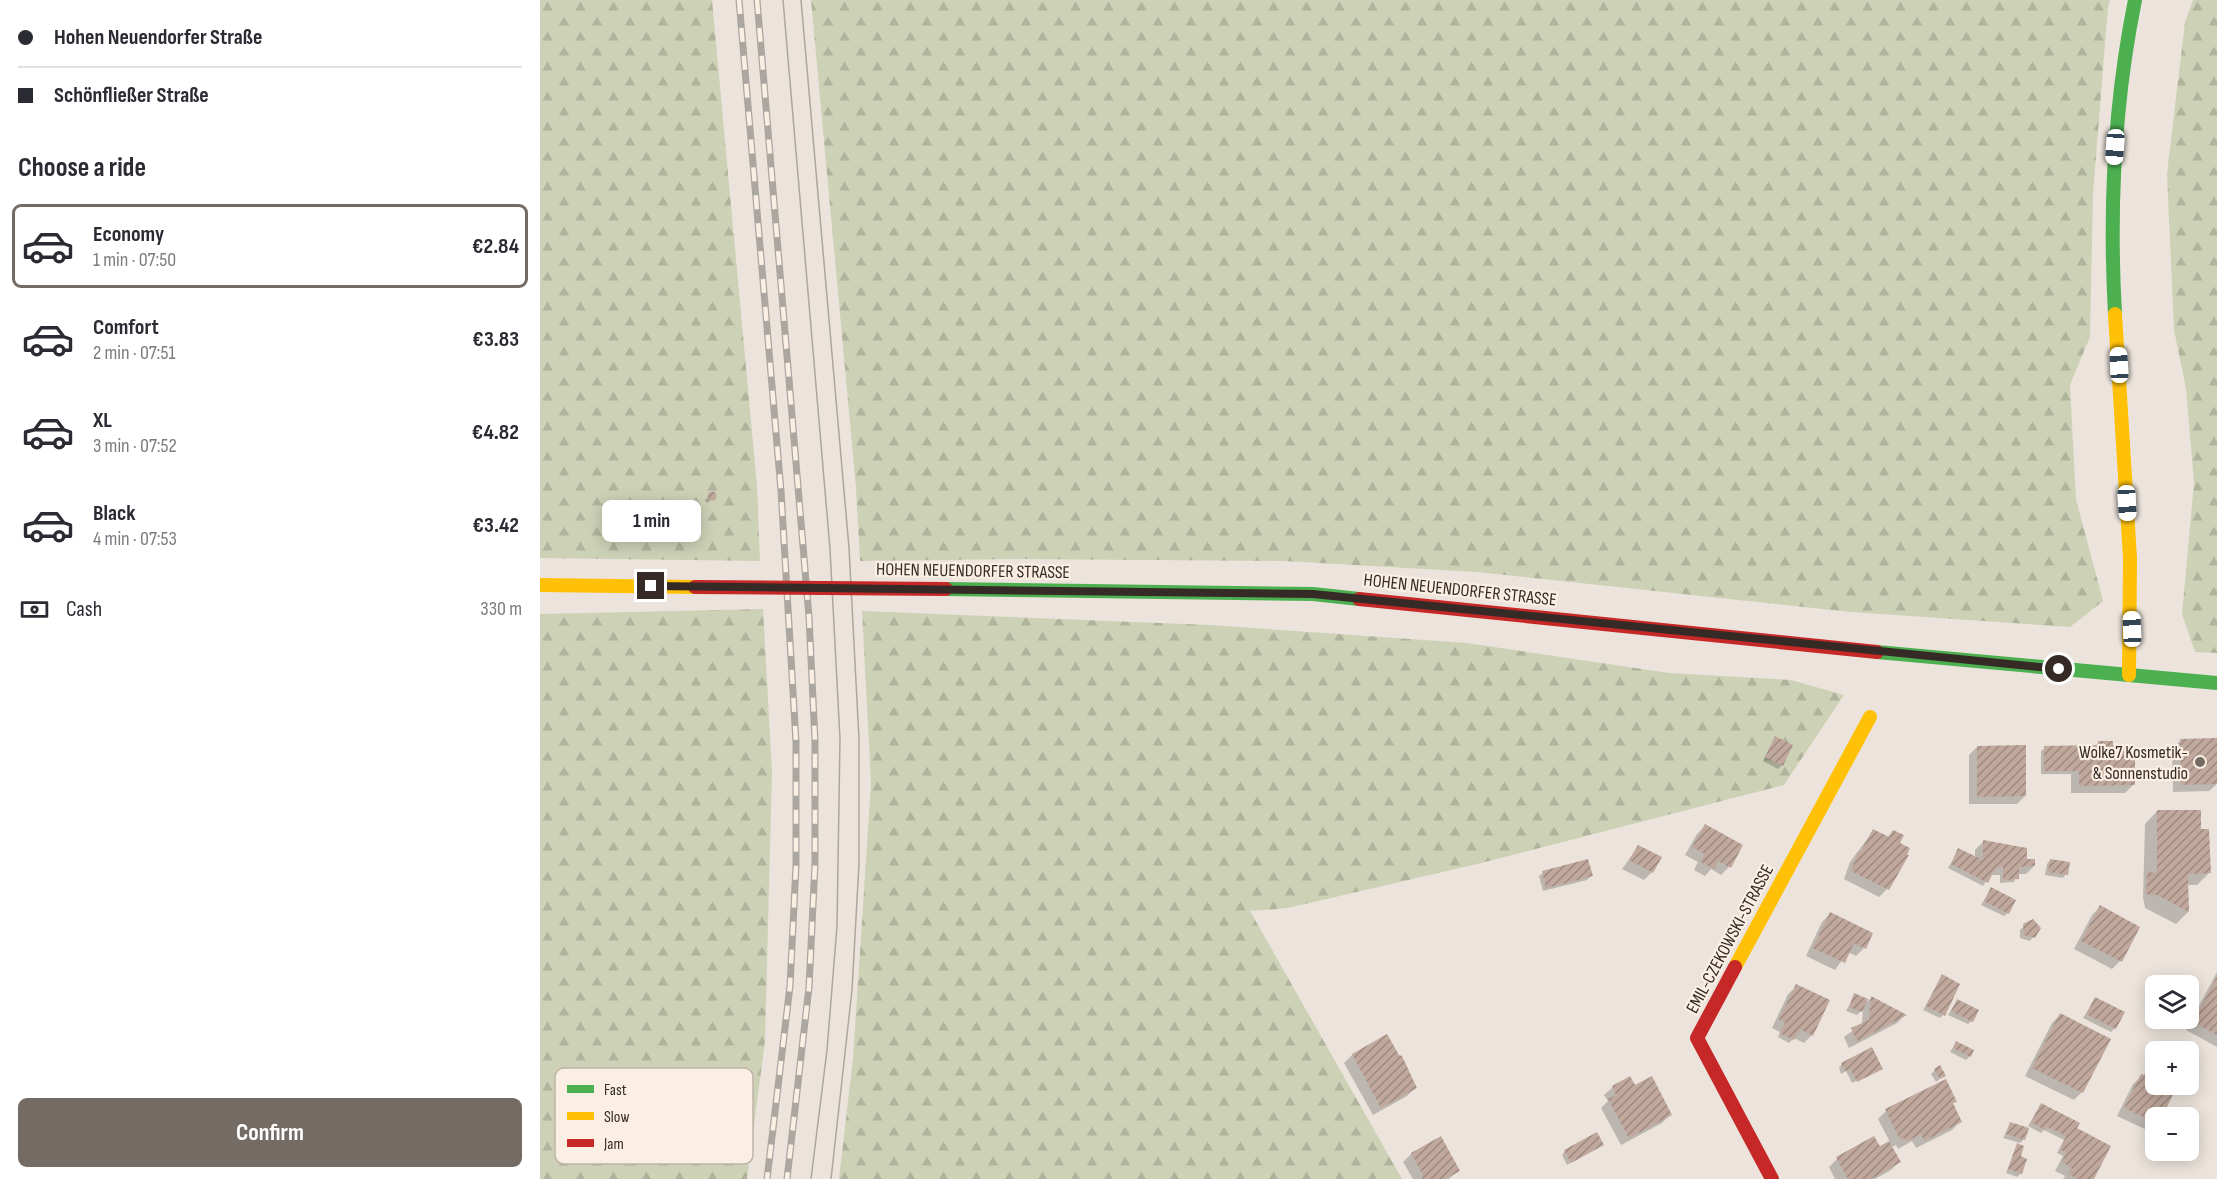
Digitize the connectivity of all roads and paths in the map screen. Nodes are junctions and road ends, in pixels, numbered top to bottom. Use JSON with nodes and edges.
{"nodes":[{"id":1,"x":2135,"y":0,"type":"edge"},
{"id":2,"x":540,"y":585,"type":"edge"},
{"id":3,"x":2129,"y":675,"type":"junction"},
{"id":4,"x":2217,"y":683,"type":"edge"},
{"id":5,"x":1870,"y":717,"type":"dead end"},
{"id":6,"x":1772,"y":1179,"type":"edge"}],
"edges":[{"from":1,"to":3,"type":"main road"},
{"from":2,"to":3,"type":"main road","name":"HOHEN NEUENDORFER STRASSE","bridge":true},
{"from":3,"to":4,"type":"main road","name":"HOHEN NEUENDORFER STRASSE"},
{"from":5,"to":6,"type":"main road","name":"EMIL-CZEKOWSKI-STRASSE"}]}
